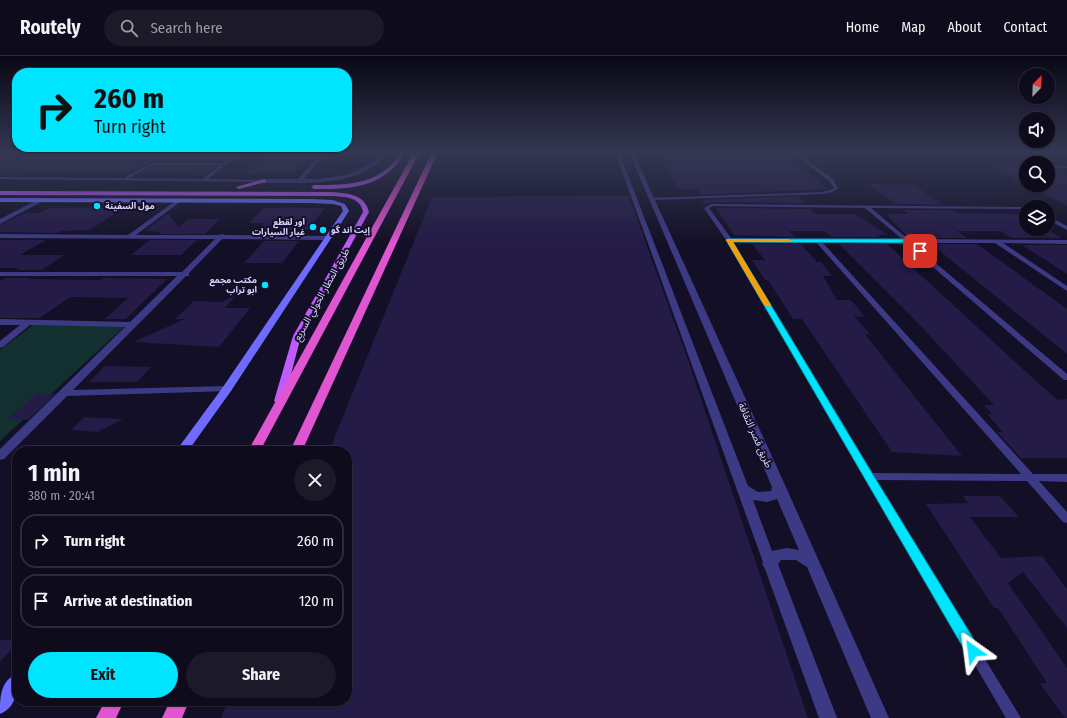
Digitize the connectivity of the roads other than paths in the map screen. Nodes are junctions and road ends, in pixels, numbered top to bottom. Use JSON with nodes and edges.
{"nodes":[{"id":1,"x":256,"y":183,"type":"edge"},
{"id":2,"x":359,"y":183,"type":"edge"},
{"id":3,"x":399,"y":183,"type":"edge"},
{"id":4,"x":421,"y":183,"type":"edge"},
{"id":5,"x":628,"y":183,"type":"edge"},
{"id":6,"x":645,"y":183,"type":"edge"},
{"id":7,"x":833,"y":183,"type":"edge"},
{"id":8,"x":120,"y":186,"type":"dead end"},
{"id":9,"x":240,"y":187,"type":"junction"},
{"id":10,"x":0,"y":193,"type":"edge"},
{"id":11,"x":130,"y":193,"type":"junction"},
{"id":12,"x":652,"y":199,"type":"junction"},
{"id":13,"x":0,"y":200,"type":"edge"},
{"id":14,"x":41,"y":200,"type":"junction"},
{"id":15,"x":118,"y":200,"type":"junction"},
{"id":16,"x":178,"y":201,"type":"junction"},
{"id":17,"x":867,"y":207,"type":"junction"},
{"id":18,"x":1019,"y":208,"type":"edge"},
{"id":19,"x":0,"y":222,"type":"edge"},
{"id":20,"x":1055,"y":222,"type":"edge"},
{"id":21,"x":1067,"y":228,"type":"edge"},
{"id":22,"x":0,"y":236,"type":"edge"},
{"id":23,"x":130,"y":236,"type":"junction"},
{"id":24,"x":222,"y":236,"type":"junction"},
{"id":25,"x":328,"y":238,"type":"junction"},
{"id":26,"x":729,"y":240,"type":"junction"},
{"id":27,"x":818,"y":241,"type":"junction"},
{"id":28,"x":908,"y":241,"type":"junction"},
{"id":29,"x":997,"y":242,"type":"junction"},
{"id":30,"x":1067,"y":242,"type":"edge"},
{"id":31,"x":0,"y":274,"type":"edge"},
{"id":32,"x":186,"y":274,"type":"junction"},
{"id":33,"x":1067,"y":289,"type":"edge"},
{"id":34,"x":0,"y":322,"type":"edge"},
{"id":35,"x":29,"y":322,"type":"junction"},
{"id":36,"x":132,"y":325,"type":"junction"},
{"id":37,"x":0,"y":345,"type":"edge"},
{"id":38,"x":1067,"y":378,"type":"edge"},
{"id":39,"x":227,"y":389,"type":"junction"},
{"id":40,"x":64,"y":393,"type":"junction"},
{"id":41,"x":277,"y":409,"type":"junction"},
{"id":42,"x":186,"y":446,"type":"edge"},
{"id":43,"x":257,"y":446,"type":"edge"},
{"id":44,"x":298,"y":446,"type":"edge"},
{"id":45,"x":0,"y":456,"type":"edge"},
{"id":46,"x":868,"y":476,"type":"junction"},
{"id":47,"x":1031,"y":477,"type":"junction"},
{"id":48,"x":1067,"y":478,"type":"edge"},
{"id":49,"x":779,"y":485,"type":"junction"},
{"id":50,"x":741,"y":488,"type":"junction"},
{"id":51,"x":1067,"y":519,"type":"edge"},
{"id":52,"x":769,"y":564,"type":"junction"},
{"id":53,"x":814,"y":564,"type":"junction"},
{"id":54,"x":12,"y":689,"type":"edge"},
{"id":55,"x":0,"y":706,"type":"edge"},
{"id":56,"x":112,"y":706,"type":"edge"},
{"id":57,"x":178,"y":706,"type":"edge"},
{"id":58,"x":106,"y":718,"type":"edge"},
{"id":59,"x":172,"y":718,"type":"edge"},
{"id":60,"x":828,"y":718,"type":"edge"},
{"id":61,"x":880,"y":718,"type":"edge"},
{"id":62,"x":1014,"y":718,"type":"edge"}],
"edges":[{"from":1,"to":9,"type":"main road"},
{"from":2,"to":9,"type":"main road"},
{"from":3,"to":41,"type":"highway","name":"طريق المطار الحولي السريع"},
{"from":4,"to":44,"type":"highway"},
{"from":5,"to":50,"type":"street"},
{"from":6,"to":12,"type":"street","name":"طريق قصر الثقافة"},
{"from":7,"to":12,"type":"lane"},
{"from":8,"to":9,"type":"main road"},
{"from":10,"to":11,"type":"main road"},
{"from":11,"to":15,"type":"main road"},
{"from":11,"to":41,"type":"main road"},
{"from":12,"to":49,"type":"street","name":"طريق قصر الثقافة"},
{"from":13,"to":14,"type":"main road"},
{"from":14,"to":15,"type":"main road"},
{"from":14,"to":19,"type":"street"},
{"from":15,"to":16,"type":"main road"},
{"from":16,"to":23,"type":"street"},
{"from":16,"to":25,"type":"main road"},
{"from":17,"to":18,"type":"lane"},
{"from":17,"to":26,"type":"lane"},
{"from":17,"to":28,"type":"lane"},
{"from":20,"to":21,"type":"lane"},
{"from":22,"to":23,"type":"street"},
{"from":23,"to":24,"type":"street"},
{"from":24,"to":25,"type":"street"},
{"from":24,"to":32,"type":"street"},
{"from":25,"to":39,"type":"main road"},
{"from":26,"to":27,"type":"lane"},
{"from":26,"to":46,"type":"lane"},
{"from":27,"to":28,"type":"lane"},
{"from":27,"to":47,"type":"lane"},
{"from":28,"to":29,"type":"lane"},
{"from":28,"to":38,"type":"lane"},
{"from":29,"to":30,"type":"lane"},
{"from":29,"to":33,"type":"lane"},
{"from":31,"to":32,"type":"street"},
{"from":32,"to":36,"type":"street"},
{"from":34,"to":35,"type":"street"},
{"from":35,"to":36,"type":"street"},
{"from":35,"to":37,"type":"street"},
{"from":36,"to":40,"type":"street"},
{"from":39,"to":40,"type":"street"},
{"from":39,"to":42,"type":"main road"},
{"from":40,"to":45,"type":"street"},
{"from":41,"to":43,"type":"highway","name":"طريق المطار الحولي السريع"},
{"from":46,"to":47,"type":"lane"},
{"from":46,"to":62,"type":"lane"},
{"from":47,"to":48,"type":"lane"},
{"from":47,"to":51,"type":"lane"},
{"from":49,"to":50,"type":"street"},
{"from":49,"to":53,"type":"street","name":"طريق قصر الثقافة"},
{"from":50,"to":52,"type":"street"},
{"from":52,"to":53,"type":"street"},
{"from":52,"to":60,"type":"street"},
{"from":53,"to":61,"type":"street","name":"طريق قصر الثقافة"},
{"from":54,"to":55,"type":"main road"},
{"from":56,"to":58,"type":"highway"},
{"from":57,"to":59,"type":"highway"}]}
